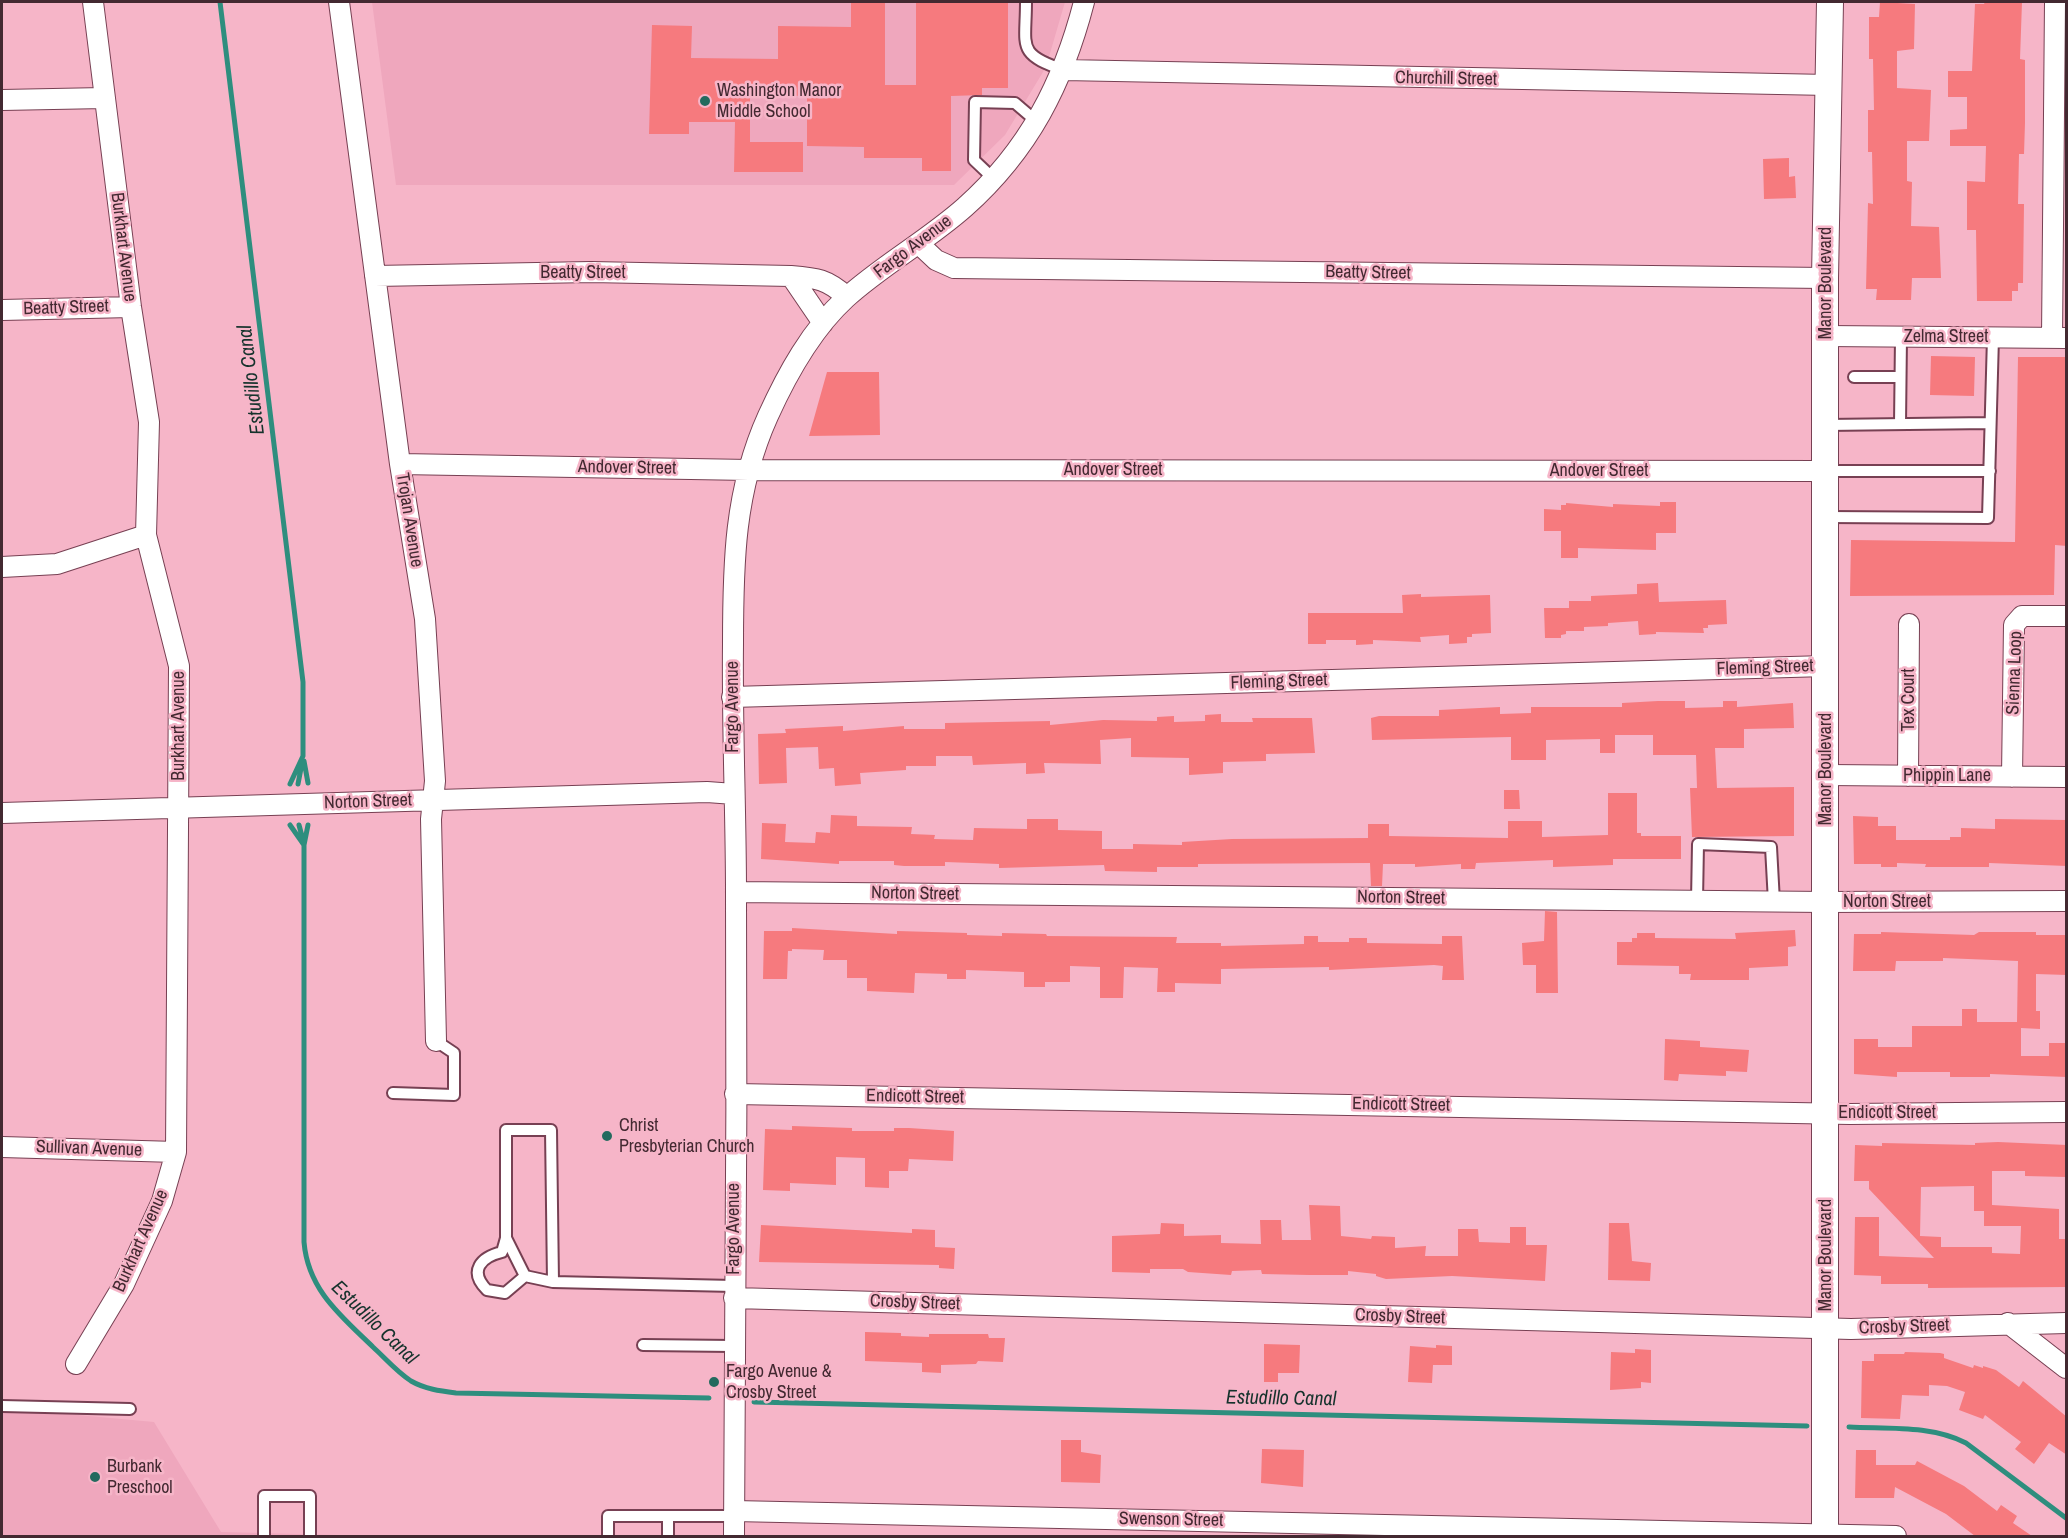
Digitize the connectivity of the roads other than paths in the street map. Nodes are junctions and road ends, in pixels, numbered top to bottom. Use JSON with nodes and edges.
{"nodes":[{"id":1,"x":93,"y":2,"type":"edge"},
{"id":2,"x":339,"y":2,"type":"edge"},
{"id":3,"x":1026,"y":2,"type":"edge"},
{"id":4,"x":1084,"y":2,"type":"edge"},
{"id":5,"x":1830,"y":2,"type":"edge"},
{"id":6,"x":2055,"y":2,"type":"edge"},
{"id":7,"x":1064,"y":70,"type":"junction"},
{"id":8,"x":1829,"y":85,"type":"junction"},
{"id":9,"x":104,"y":98,"type":"junction"},
{"id":10,"x":2,"y":100,"type":"edge"},
{"id":11,"x":1036,"y":121,"type":"junction"},
{"id":12,"x":993,"y":178,"type":"junction"},
{"id":13,"x":919,"y":244,"type":"junction"},
{"id":14,"x":375,"y":276,"type":"junction"},
{"id":15,"x":791,"y":276,"type":"junction"},
{"id":16,"x":1825,"y":278,"type":"junction"},
{"id":17,"x":847,"y":297,"type":"junction"},
{"id":18,"x":131,"y":307,"type":"junction"},
{"id":19,"x":2,"y":310,"type":"edge"},
{"id":20,"x":823,"y":323,"type":"junction"},
{"id":21,"x":1826,"y":336,"type":"junction"},
{"id":22,"x":1901,"y":337,"type":"junction"},
{"id":23,"x":1993,"y":337,"type":"junction"},
{"id":24,"x":2059,"y":338,"type":"edge"},
{"id":25,"x":1854,"y":377,"type":"dead end"},
{"id":26,"x":1900,"y":377,"type":"junction"},
{"id":27,"x":1990,"y":423,"type":"junction"},
{"id":28,"x":1900,"y":424,"type":"junction"},
{"id":29,"x":1825,"y":425,"type":"junction"},
{"id":30,"x":400,"y":464,"type":"junction"},
{"id":31,"x":749,"y":470,"type":"junction"},
{"id":32,"x":1825,"y":471,"type":"junction"},
{"id":33,"x":1990,"y":471,"type":"junction"},
{"id":34,"x":1826,"y":517,"type":"junction"},
{"id":35,"x":146,"y":535,"type":"junction"},
{"id":36,"x":2,"y":567,"type":"edge"},
{"id":37,"x":2067,"y":616,"type":"edge"},
{"id":38,"x":1909,"y":624,"type":"dead end"},
{"id":39,"x":1826,"y":666,"type":"junction"},
{"id":40,"x":732,"y":697,"type":"junction"},
{"id":41,"x":1827,"y":775,"type":"junction"},
{"id":42,"x":1908,"y":776,"type":"junction"},
{"id":43,"x":2012,"y":777,"type":"junction"},
{"id":44,"x":2067,"y":777,"type":"edge"},
{"id":45,"x":734,"y":794,"type":"junction"},
{"id":46,"x":435,"y":800,"type":"junction"},
{"id":47,"x":180,"y":808,"type":"junction"},
{"id":48,"x":2,"y":813,"type":"edge"},
{"id":49,"x":736,"y":892,"type":"junction"},
{"id":50,"x":1697,"y":901,"type":"junction"},
{"id":51,"x":2067,"y":901,"type":"edge"},
{"id":52,"x":1774,"y":902,"type":"junction"},
{"id":53,"x":1826,"y":902,"type":"junction"},
{"id":54,"x":436,"y":1041,"type":"joint"},
{"id":55,"x":393,"y":1093,"type":"dead end"},
{"id":56,"x":735,"y":1094,"type":"junction"},
{"id":57,"x":2067,"y":1112,"type":"edge"},
{"id":58,"x":1825,"y":1113,"type":"junction"},
{"id":59,"x":2,"y":1147,"type":"edge"},
{"id":60,"x":176,"y":1152,"type":"junction"},
{"id":61,"x":506,"y":1238,"type":"junction"},
{"id":62,"x":525,"y":1276,"type":"junction"},
{"id":63,"x":553,"y":1282,"type":"junction"},
{"id":64,"x":734,"y":1292,"type":"junction"},
{"id":65,"x":2008,"y":1323,"type":"junction"},
{"id":66,"x":2067,"y":1323,"type":"edge"},
{"id":67,"x":1826,"y":1328,"type":"junction"},
{"id":68,"x":643,"y":1345,"type":"dead end"},
{"id":69,"x":733,"y":1346,"type":"junction"},
{"id":70,"x":76,"y":1364,"type":"dead end"},
{"id":71,"x":2067,"y":1368,"type":"edge"},
{"id":72,"x":2,"y":1406,"type":"edge"},
{"id":73,"x":130,"y":1409,"type":"dead end"},
{"id":74,"x":734,"y":1514,"type":"junction"},
{"id":75,"x":668,"y":1516,"type":"junction"},
{"id":76,"x":949,"y":1527,"type":"edge"},
{"id":77,"x":1164,"y":1528,"type":"edge"},
{"id":78,"x":1825,"y":1535,"type":"edge"},
{"id":79,"x":264,"y":1536,"type":"edge"},
{"id":80,"x":310,"y":1536,"type":"edge"},
{"id":81,"x":608,"y":1536,"type":"edge"},
{"id":82,"x":668,"y":1536,"type":"edge"},
{"id":83,"x":734,"y":1536,"type":"edge"},
{"id":84,"x":1896,"y":1536,"type":"edge"}],
"edges":[{"from":1,"to":9,"type":"street","name":"Burkhart Avenue"},
{"from":2,"to":14,"type":"street","name":"Trojan Avenue"},
{"from":3,"to":7,"type":"lane"},
{"from":4,"to":7,"type":"street","name":"Fargo Avenue"},
{"from":5,"to":8,"type":"street","name":"Manor Boulevard"},
{"from":6,"to":24,"type":"street"},
{"from":7,"to":8,"type":"street","name":"Churchill Street"},
{"from":7,"to":11,"type":"street","name":"Fargo Avenue"},
{"from":8,"to":16,"type":"street","name":"Manor Boulevard"},
{"from":9,"to":10,"type":"street"},
{"from":9,"to":18,"type":"street","name":"Burkhart Avenue"},
{"from":11,"to":12,"type":"street","name":"Fargo Avenue"},
{"from":11,"to":12,"type":"lane"},
{"from":12,"to":13,"type":"street","name":"Fargo Avenue"},
{"from":13,"to":16,"type":"street","name":"Beatty Street"},
{"from":13,"to":17,"type":"street","name":"Fargo Avenue"},
{"from":14,"to":15,"type":"street","name":"Beatty Street"},
{"from":14,"to":30,"type":"street","name":"Trojan Avenue"},
{"from":15,"to":17,"type":"street","name":"Beatty Street"},
{"from":15,"to":20,"type":"street"},
{"from":16,"to":21,"type":"street","name":"Manor Boulevard"},
{"from":17,"to":20,"type":"street","name":"Fargo Avenue"},
{"from":18,"to":19,"type":"street","name":"Beatty Street"},
{"from":18,"to":35,"type":"street","name":"Burkhart Avenue"},
{"from":20,"to":31,"type":"street","name":"Fargo Avenue"},
{"from":21,"to":22,"type":"street","name":"Zelma Street"},
{"from":21,"to":29,"type":"street","name":"Manor Boulevard"},
{"from":22,"to":23,"type":"street","name":"Zelma Street"},
{"from":22,"to":26,"type":"lane"},
{"from":23,"to":24,"type":"street","name":"Zelma Street"},
{"from":23,"to":27,"type":"lane"},
{"from":25,"to":26,"type":"lane"},
{"from":26,"to":28,"type":"lane"},
{"from":27,"to":28,"type":"lane"},
{"from":27,"to":33,"type":"lane"},
{"from":28,"to":29,"type":"lane"},
{"from":29,"to":32,"type":"street","name":"Manor Boulevard"},
{"from":30,"to":31,"type":"street","name":"Andover Street"},
{"from":30,"to":46,"type":"street","name":"Trojan Avenue"},
{"from":31,"to":32,"type":"street","name":"Andover Street"},
{"from":31,"to":40,"type":"street","name":"Fargo Avenue"},
{"from":32,"to":33,"type":"lane"},
{"from":32,"to":34,"type":"street","name":"Manor Boulevard"},
{"from":33,"to":34,"type":"lane"},
{"from":34,"to":39,"type":"street","name":"Manor Boulevard"},
{"from":35,"to":36,"type":"street"},
{"from":35,"to":47,"type":"street","name":"Burkhart Avenue"},
{"from":37,"to":43,"type":"street","name":"Sienna Loop"},
{"from":38,"to":42,"type":"street","name":"Tex Court"},
{"from":39,"to":40,"type":"street","name":"Fleming Street"},
{"from":39,"to":41,"type":"street","name":"Manor Boulevard"},
{"from":40,"to":45,"type":"street","name":"Fargo Avenue"},
{"from":41,"to":42,"type":"street","name":"Phippin Lane"},
{"from":41,"to":53,"type":"street","name":"Manor Boulevard"},
{"from":42,"to":43,"type":"street","name":"Phippin Lane"},
{"from":43,"to":44,"type":"street","name":"Phippin Lane"},
{"from":45,"to":46,"type":"street","name":"Norton Street"},
{"from":45,"to":49,"type":"street","name":"Fargo Avenue"},
{"from":46,"to":47,"type":"street","name":"Norton Street"},
{"from":46,"to":54,"type":"street","name":"Trojan Avenue"},
{"from":47,"to":48,"type":"street","name":"Norton Street"},
{"from":47,"to":60,"type":"street","name":"Burkhart Avenue"},
{"from":49,"to":50,"type":"street","name":"Norton Street"},
{"from":49,"to":56,"type":"street","name":"Fargo Avenue"},
{"from":50,"to":52,"type":"street","name":"Norton Street"},
{"from":50,"to":52,"type":"lane"},
{"from":51,"to":53,"type":"street","name":"Norton Street"},
{"from":52,"to":53,"type":"street","name":"Norton Street"},
{"from":53,"to":58,"type":"street","name":"Manor Boulevard"},
{"from":54,"to":55,"type":"lane"},
{"from":56,"to":58,"type":"street","name":"Endicott Street"},
{"from":56,"to":64,"type":"street","name":"Fargo Avenue"},
{"from":57,"to":58,"type":"street","name":"Endicott Street"},
{"from":58,"to":67,"type":"street","name":"Manor Boulevard"},
{"from":59,"to":60,"type":"street","name":"Sullivan Avenue"},
{"from":60,"to":70,"type":"street","name":"Burkhart Avenue"},
{"from":61,"to":62,"type":"lane"},
{"from":61,"to":62,"type":"lane"},
{"from":61,"to":63,"type":"lane"},
{"from":62,"to":63,"type":"lane"},
{"from":63,"to":64,"type":"lane"},
{"from":64,"to":67,"type":"street","name":"Crosby Street"},
{"from":64,"to":69,"type":"street","name":"Fargo Avenue"},
{"from":65,"to":66,"type":"street","name":"Crosby Street"},
{"from":65,"to":67,"type":"street","name":"Crosby Street"},
{"from":65,"to":71,"type":"street"},
{"from":67,"to":78,"type":"street","name":"Manor Boulevard"},
{"from":68,"to":69,"type":"lane"},
{"from":69,"to":74,"type":"street","name":"Fargo Avenue"},
{"from":72,"to":73,"type":"lane"},
{"from":74,"to":75,"type":"lane"},
{"from":74,"to":76,"type":"street","name":"Swenson Street"},
{"from":74,"to":83,"type":"street","name":"Fargo Avenue"},
{"from":75,"to":81,"type":"lane"},
{"from":75,"to":82,"type":"lane"},
{"from":76,"to":77,"type":"street","name":"Swenson Street"},
{"from":77,"to":78,"type":"street","name":"Swenson Street"},
{"from":78,"to":84,"type":"street","name":"Swenson Street"},
{"from":79,"to":80,"type":"lane"}]}
